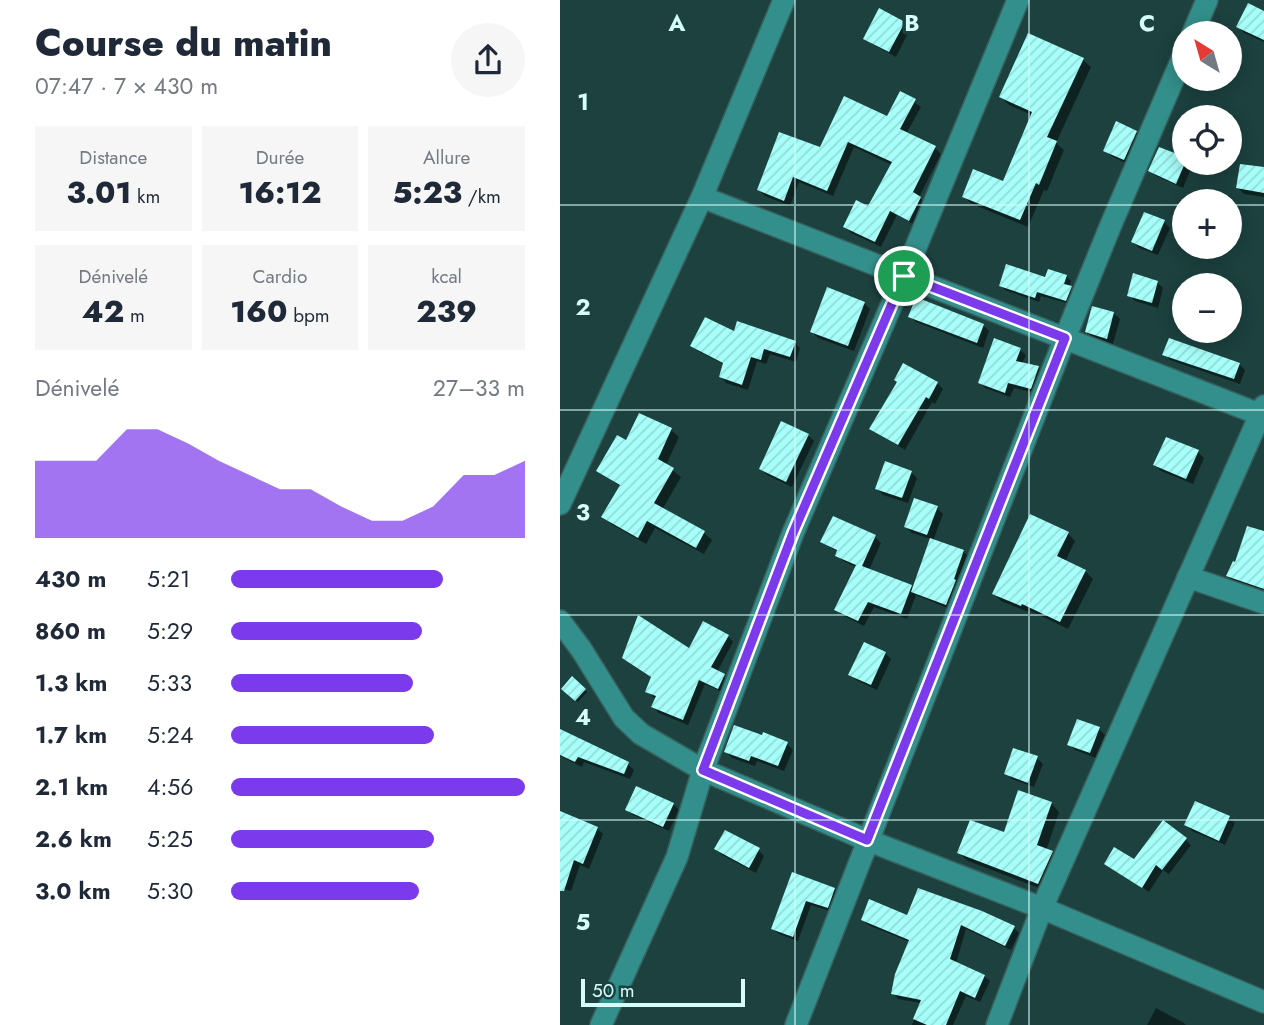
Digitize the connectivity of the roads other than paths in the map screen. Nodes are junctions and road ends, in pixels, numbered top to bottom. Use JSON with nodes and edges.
{"nodes":[{"id":1,"x":784,"y":0,"type":"edge"},
{"id":2,"x":1018,"y":0,"type":"edge"},
{"id":3,"x":1207,"y":0,"type":"edge"},
{"id":4,"x":1198,"y":21,"type":"edge"},
{"id":5,"x":1172,"y":82,"type":"edge"},
{"id":6,"x":702,"y":197,"type":"junction"},
{"id":7,"x":904,"y":276,"type":"junction"},
{"id":8,"x":1065,"y":338,"type":"junction"},
{"id":9,"x":1263,"y":412,"type":"edge"},
{"id":10,"x":560,"y":504,"type":"edge"},
{"id":11,"x":1188,"y":577,"type":"junction"},
{"id":12,"x":1264,"y":603,"type":"edge"},
{"id":13,"x":560,"y":621,"type":"edge"},
{"id":14,"x":703,"y":770,"type":"junction"},
{"id":15,"x":867,"y":840,"type":"junction"},
{"id":16,"x":1042,"y":908,"type":"junction"},
{"id":17,"x":1264,"y":1002,"type":"edge"},
{"id":18,"x":601,"y":1025,"type":"edge"},
{"id":19,"x":796,"y":1025,"type":"edge"},
{"id":20,"x":997,"y":1025,"type":"edge"}],
"edges":[{"from":1,"to":6,"type":"street"},
{"from":2,"to":7,"type":"street"},
{"from":3,"to":4,"type":"street"},
{"from":5,"to":8,"type":"street"},
{"from":6,"to":7,"type":"street"},
{"from":6,"to":10,"type":"street"},
{"from":7,"to":8,"type":"street"},
{"from":7,"to":14,"type":"street"},
{"from":8,"to":9,"type":"street"},
{"from":8,"to":15,"type":"street"},
{"from":9,"to":11,"type":"street"},
{"from":11,"to":12,"type":"street"},
{"from":11,"to":16,"type":"street"},
{"from":13,"to":14,"type":"street"},
{"from":14,"to":15,"type":"street"},
{"from":14,"to":18,"type":"street"},
{"from":15,"to":16,"type":"street"},
{"from":15,"to":19,"type":"street"},
{"from":16,"to":17,"type":"street"},
{"from":16,"to":20,"type":"street"}]}
